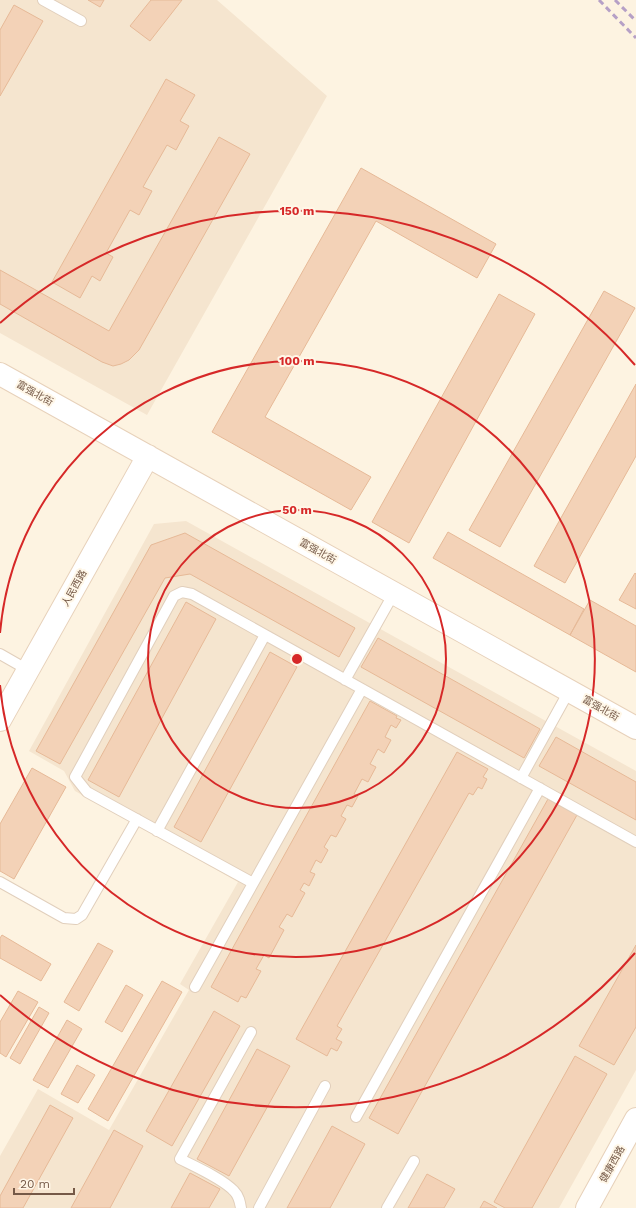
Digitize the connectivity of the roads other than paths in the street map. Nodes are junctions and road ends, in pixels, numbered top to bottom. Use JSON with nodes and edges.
{"nodes":[{"id":1,"x":43,"y":0,"type":"edge"},
{"id":2,"x":81,"y":21,"type":"dead end"},
{"id":3,"x":0,"y":374,"type":"edge"},
{"id":4,"x":148,"y":456,"type":"junction"},
{"id":5,"x":394,"y":593,"type":"junction"},
{"id":6,"x":265,"y":635,"type":"junction"},
{"id":7,"x":0,"y":654,"type":"edge"},
{"id":8,"x":28,"y":670,"type":"junction"},
{"id":9,"x":345,"y":680,"type":"junction"},
{"id":10,"x":362,"y":689,"type":"junction"},
{"id":11,"x":569,"y":691,"type":"junction"},
{"id":12,"x":0,"y":720,"type":"edge"},
{"id":13,"x":636,"y":728,"type":"edge"},
{"id":14,"x":522,"y":778,"type":"junction"},
{"id":15,"x":540,"y":788,"type":"junction"},
{"id":16,"x":137,"y":819,"type":"junction"},
{"id":17,"x":157,"y":830,"type":"junction"},
{"id":18,"x":636,"y":842,"type":"edge"},
{"id":19,"x":0,"y":882,"type":"edge"},
{"id":20,"x":253,"y":883,"type":"junction"},
{"id":21,"x":195,"y":987,"type":"dead end"},
{"id":22,"x":251,"y":1032,"type":"dead end"},
{"id":23,"x":325,"y":1086,"type":"dead end"},
{"id":24,"x":356,"y":1117,"type":"dead end"},
{"id":25,"x":636,"y":1119,"type":"edge"},
{"id":26,"x":414,"y":1161,"type":"dead end"},
{"id":27,"x":241,"y":1208,"type":"edge"},
{"id":28,"x":258,"y":1208,"type":"edge"},
{"id":29,"x":387,"y":1208,"type":"edge"},
{"id":30,"x":587,"y":1208,"type":"edge"}],
"edges":[{"from":1,"to":2,"type":"lane"},
{"from":3,"to":4,"type":"street","name":"富强北街"},
{"from":4,"to":5,"type":"street","name":"富强北街"},
{"from":4,"to":8,"type":"street","name":"人民西路"},
{"from":5,"to":9,"type":"lane"},
{"from":5,"to":11,"type":"street","name":"富强北街"},
{"from":6,"to":9,"type":"lane"},
{"from":6,"to":16,"type":"lane"},
{"from":6,"to":17,"type":"lane"},
{"from":7,"to":8,"type":"lane"},
{"from":8,"to":12,"type":"street","name":"人民西路"},
{"from":9,"to":10,"type":"lane"},
{"from":10,"to":14,"type":"lane"},
{"from":10,"to":20,"type":"lane"},
{"from":11,"to":13,"type":"street","name":"富强北街"},
{"from":11,"to":14,"type":"lane"},
{"from":14,"to":15,"type":"lane"},
{"from":15,"to":18,"type":"lane"},
{"from":15,"to":24,"type":"lane"},
{"from":16,"to":17,"type":"lane"},
{"from":16,"to":19,"type":"lane"},
{"from":17,"to":20,"type":"lane"},
{"from":20,"to":21,"type":"lane"},
{"from":22,"to":27,"type":"lane"},
{"from":23,"to":28,"type":"lane"},
{"from":25,"to":30,"type":"street","name":"健康西路"},
{"from":26,"to":29,"type":"lane"}]}
